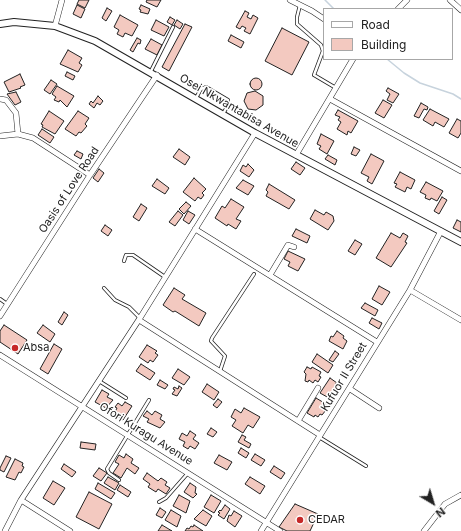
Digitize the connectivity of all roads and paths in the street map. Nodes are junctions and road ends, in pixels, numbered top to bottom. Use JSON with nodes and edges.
{"nodes":[{"id":1,"x":62,"y":0,"type":"edge"},
{"id":2,"x":290,"y":0,"type":"edge"},
{"id":3,"x":407,"y":0,"type":"edge"},
{"id":4,"x":450,"y":0,"type":"edge"},
{"id":5,"x":300,"y":5,"type":"junction"},
{"id":6,"x":399,"y":8,"type":"edge"},
{"id":7,"x":461,"y":10,"type":"edge"},
{"id":8,"x":323,"y":18,"type":"edge"},
{"id":9,"x":0,"y":24,"type":"edge"},
{"id":10,"x":55,"y":26,"type":"junction"},
{"id":11,"x":173,"y":27,"type":"dead end"},
{"id":12,"x":352,"y":60,"type":"edge"},
{"id":13,"x":151,"y":72,"type":"junction"},
{"id":14,"x":157,"y":75,"type":"junction"},
{"id":15,"x":336,"y":88,"type":"junction"},
{"id":16,"x":196,"y":98,"type":"junction"},
{"id":17,"x":0,"y":99,"type":"edge"},
{"id":18,"x":330,"y":99,"type":"junction"},
{"id":19,"x":223,"y":114,"type":"junction"},
{"id":20,"x":255,"y":133,"type":"junction"},
{"id":21,"x":18,"y":134,"type":"junction"},
{"id":22,"x":0,"y":136,"type":"edge"},
{"id":23,"x":296,"y":155,"type":"junction"},
{"id":24,"x":461,"y":171,"type":"edge"},
{"id":25,"x":90,"y":174,"type":"junction"},
{"id":26,"x":195,"y":229,"type":"junction"},
{"id":27,"x":441,"y":231,"type":"junction"},
{"id":28,"x":461,"y":242,"type":"edge"},
{"id":29,"x":294,"y":247,"type":"dead end"},
{"id":30,"x":124,"y":261,"type":"dead end"},
{"id":31,"x":254,"y":274,"type":"dead end"},
{"id":32,"x":270,"y":275,"type":"junction"},
{"id":33,"x":166,"y":277,"type":"junction"},
{"id":34,"x":104,"y":288,"type":"dead end"},
{"id":35,"x":410,"y":290,"type":"junction"},
{"id":36,"x":0,"y":299,"type":"edge"},
{"id":37,"x":7,"y":304,"type":"junction"},
{"id":38,"x":0,"y":316,"type":"edge"},
{"id":39,"x":140,"y":319,"type":"junction"},
{"id":40,"x":461,"y":320,"type":"edge"},
{"id":41,"x":377,"y":342,"type":"junction"},
{"id":42,"x":0,"y":355,"type":"edge"},
{"id":43,"x":220,"y":371,"type":"junction"},
{"id":44,"x":98,"y":381,"type":"junction"},
{"id":45,"x":318,"y":388,"type":"dead end"},
{"id":46,"x":350,"y":389,"type":"junction"},
{"id":47,"x":126,"y":398,"type":"dead end"},
{"id":48,"x":149,"y":400,"type":"dead end"},
{"id":49,"x":81,"y":406,"type":"junction"},
{"id":50,"x":379,"y":408,"type":"dead end"},
{"id":51,"x":298,"y":421,"type":"junction"},
{"id":52,"x":127,"y":434,"type":"junction"},
{"id":53,"x":319,"y":436,"type":"junction"},
{"id":54,"x":366,"y":466,"type":"dead end"},
{"id":55,"x":188,"y":472,"type":"junction"},
{"id":56,"x":120,"y":480,"type":"dead end"},
{"id":57,"x":461,"y":495,"type":"edge"},
{"id":58,"x":21,"y":500,"type":"junction"},
{"id":59,"x":159,"y":502,"type":"dead end"},
{"id":60,"x":267,"y":522,"type":"junction"},
{"id":61,"x":5,"y":531,"type":"edge"},
{"id":62,"x":70,"y":531,"type":"edge"},
{"id":63,"x":261,"y":531,"type":"edge"},
{"id":64,"x":280,"y":531,"type":"edge"},
{"id":65,"x":424,"y":531,"type":"edge"}],
"edges":[{"from":1,"to":10,"type":"street"},
{"from":2,"to":5,"type":"street"},
{"from":3,"to":6,"type":"street"},
{"from":4,"to":7,"type":"street"},
{"from":5,"to":8,"type":"street"},
{"from":5,"to":15,"type":"lane"},
{"from":9,"to":10,"type":"street","name":"Osei Nkwantabisa Avenue"},
{"from":10,"to":13,"type":"street","name":"Osei Nkwantabisa Avenue"},
{"from":11,"to":13,"type":"lane"},
{"from":12,"to":15,"type":"street"},
{"from":13,"to":14,"type":"street","name":"Osei Nkwantabisa Avenue"},
{"from":14,"to":16,"type":"street","name":"Osei Nkwantabisa Avenue"},
{"from":14,"to":25,"type":"street","name":"Oasis of Love Road"},
{"from":15,"to":18,"type":"street"},
{"from":16,"to":19,"type":"street","name":"Osei Nkwantabisa Avenue"},
{"from":16,"to":19,"type":"lane"},
{"from":17,"to":21,"type":"street"},
{"from":18,"to":23,"type":"street"},
{"from":18,"to":24,"type":"street"},
{"from":19,"to":20,"type":"street","name":"Osei Nkwantabisa Avenue"},
{"from":20,"to":23,"type":"street","name":"Osei Nkwantabisa Avenue"},
{"from":20,"to":26,"type":"street"},
{"from":21,"to":22,"type":"street"},
{"from":21,"to":25,"type":"street"},
{"from":23,"to":27,"type":"street","name":"Osei Nkwantabisa Avenue"},
{"from":25,"to":37,"type":"street","name":"Oasis of Love Road"},
{"from":26,"to":32,"type":"street"},
{"from":26,"to":33,"type":"street"},
{"from":27,"to":28,"type":"street","name":"Osei Nkwantabisa Avenue"},
{"from":27,"to":35,"type":"street","name":"Kufuor II Street"},
{"from":29,"to":32,"type":"street"},
{"from":30,"to":33,"type":"lane"},
{"from":31,"to":43,"type":"lane"},
{"from":32,"to":41,"type":"street"},
{"from":33,"to":39,"type":"street"},
{"from":34,"to":39,"type":"lane"},
{"from":35,"to":40,"type":"street"},
{"from":35,"to":41,"type":"street","name":"Kufuor II Street"},
{"from":36,"to":37,"type":"lane"},
{"from":37,"to":38,"type":"street","name":"Oasis of Love Road"},
{"from":39,"to":43,"type":"street"},
{"from":39,"to":44,"type":"street"},
{"from":41,"to":46,"type":"street","name":"Kufuor II Street"},
{"from":42,"to":49,"type":"street","name":"Ofori Kuragu Avenue"},
{"from":43,"to":51,"type":"street"},
{"from":44,"to":47,"type":"lane"},
{"from":44,"to":49,"type":"street"},
{"from":45,"to":51,"type":"street"},
{"from":46,"to":50,"type":"street"},
{"from":46,"to":53,"type":"street","name":"Kufuor II Street"},
{"from":48,"to":52,"type":"lane"},
{"from":49,"to":52,"type":"street","name":"Ofori Kuragu Avenue"},
{"from":49,"to":58,"type":"street"},
{"from":51,"to":53,"type":"street"},
{"from":52,"to":55,"type":"street","name":"Ofori Kuragu Avenue"},
{"from":52,"to":56,"type":"lane"},
{"from":53,"to":54,"type":"lane"},
{"from":53,"to":60,"type":"street","name":"Kufuor II Street"},
{"from":55,"to":59,"type":"lane"},
{"from":55,"to":60,"type":"street","name":"Ofori Kuragu Avenue"},
{"from":57,"to":65,"type":"street"},
{"from":58,"to":61,"type":"street"},
{"from":58,"to":62,"type":"street"},
{"from":60,"to":63,"type":"street","name":"Kufuor II Street"},
{"from":60,"to":64,"type":"street","name":"Ofori Kuragu Avenue"}]}
